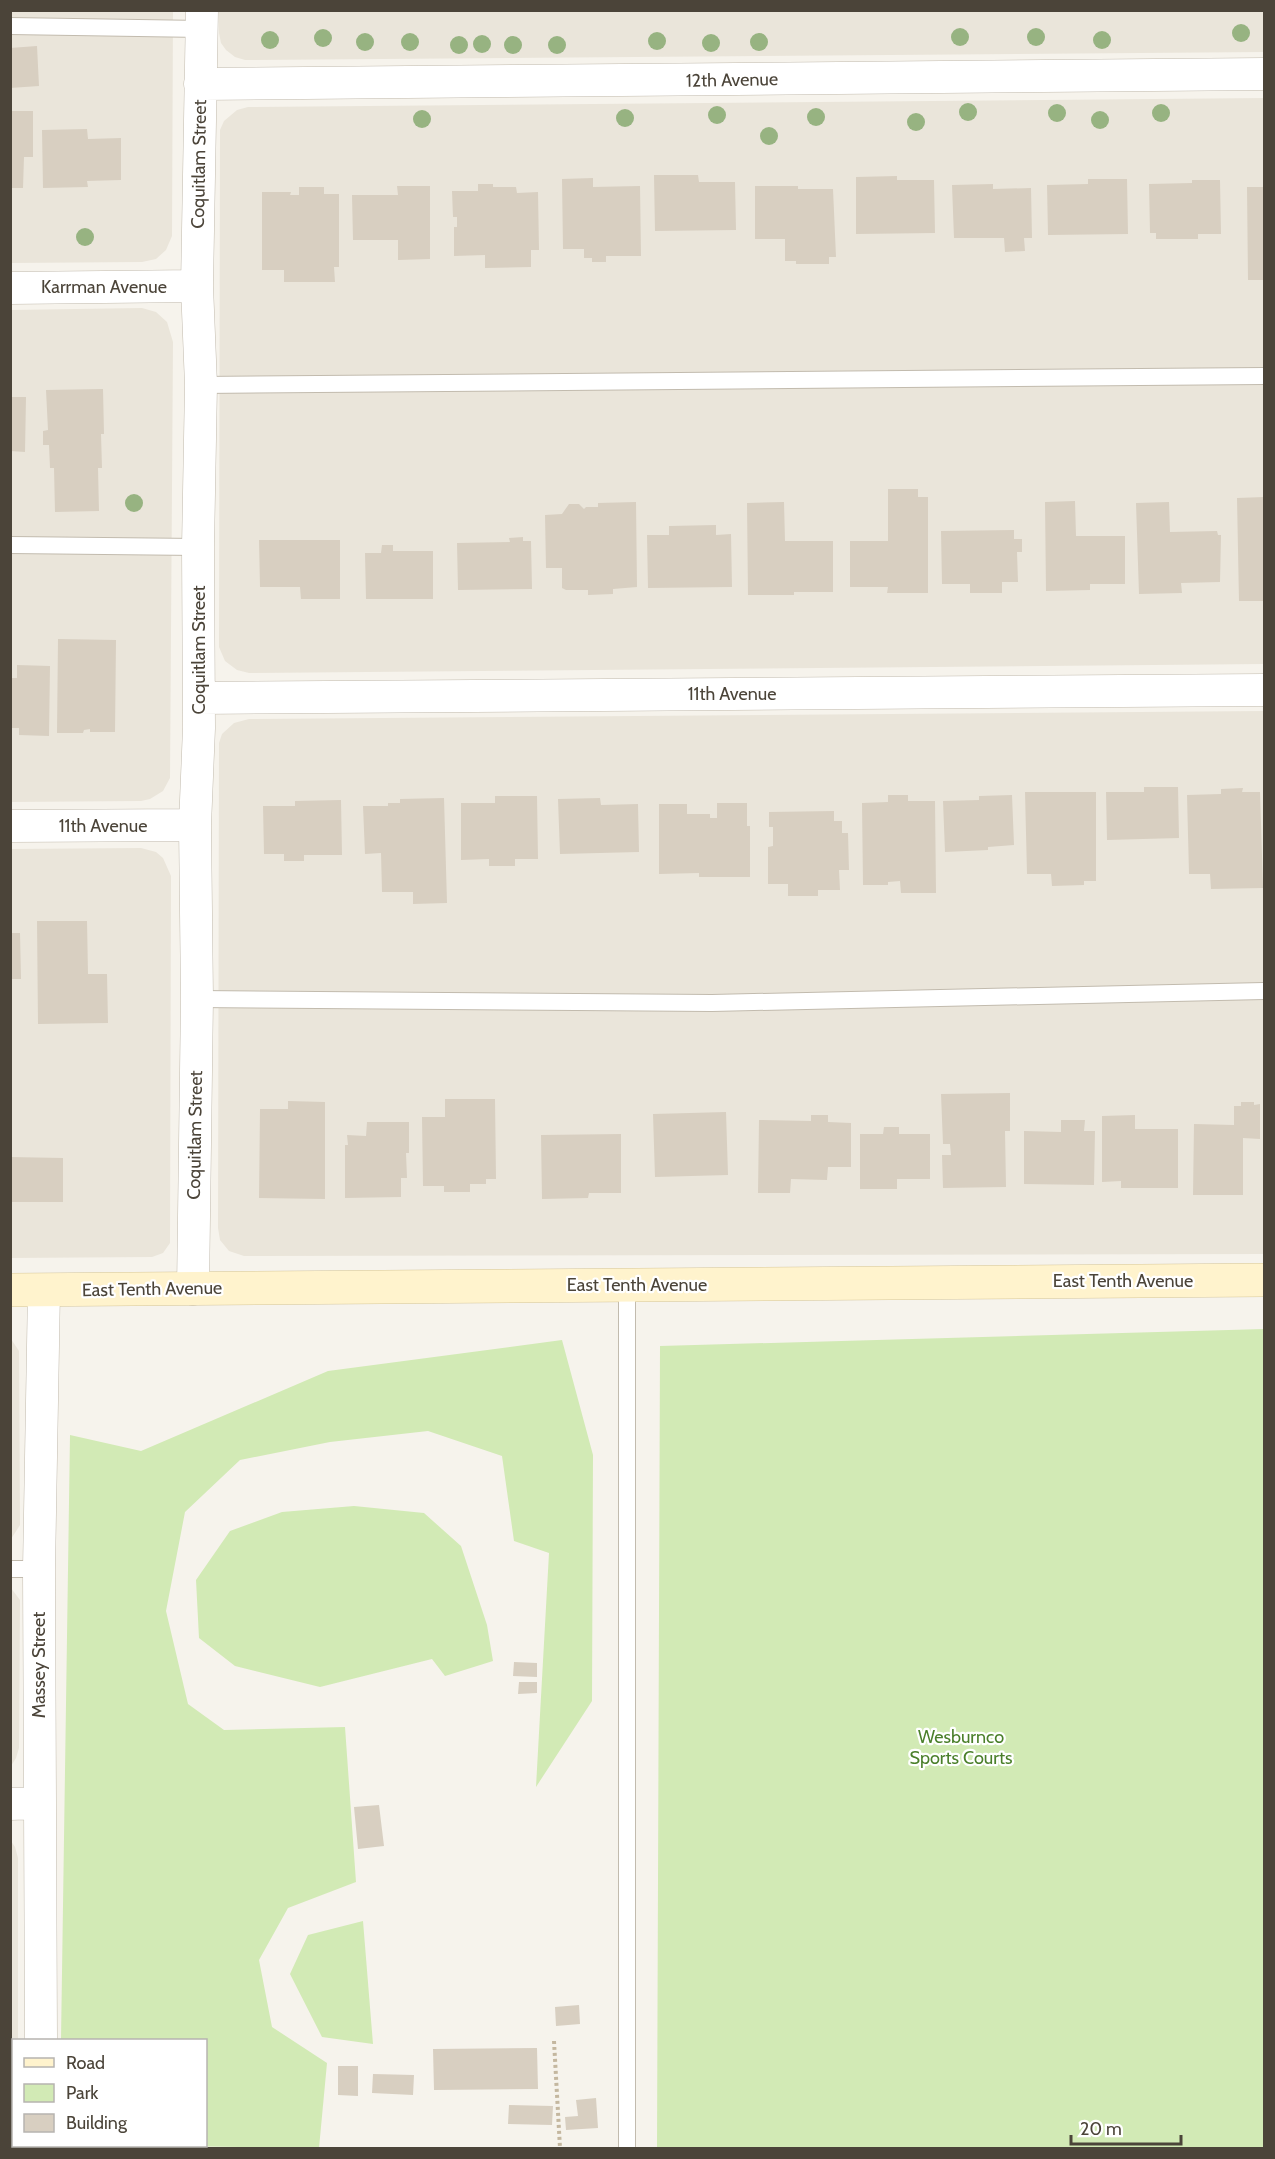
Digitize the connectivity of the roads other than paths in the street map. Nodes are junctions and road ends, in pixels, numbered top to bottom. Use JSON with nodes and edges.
{"nodes":[{"id":1,"x":202,"y":20,"type":"edge"},
{"id":2,"x":10,"y":26,"type":"edge"},
{"id":3,"x":1264,"y":74,"type":"edge"},
{"id":4,"x":200,"y":84,"type":"junction"},
{"id":5,"x":197,"y":286,"type":"junction"},
{"id":6,"x":10,"y":288,"type":"edge"},
{"id":7,"x":1264,"y":376,"type":"edge"},
{"id":8,"x":201,"y":385,"type":"junction"},
{"id":9,"x":10,"y":544,"type":"edge"},
{"id":10,"x":198,"y":547,"type":"junction"},
{"id":11,"x":1264,"y":690,"type":"edge"},
{"id":12,"x":199,"y":698,"type":"junction"},
{"id":13,"x":195,"y":825,"type":"junction"},
{"id":14,"x":10,"y":826,"type":"edge"},
{"id":15,"x":1264,"y":991,"type":"edge"},
{"id":16,"x":197,"y":999,"type":"junction"},
{"id":17,"x":1264,"y":1280,"type":"edge"},
{"id":18,"x":627,"y":1285,"type":"junction"},
{"id":19,"x":193,"y":1289,"type":"junction"},
{"id":20,"x":10,"y":1290,"type":"edge"},
{"id":21,"x":44,"y":1290,"type":"junction"},
{"id":22,"x":25,"y":1569,"type":"edge"},
{"id":23,"x":25,"y":1804,"type":"edge"},
{"id":24,"x":41,"y":2039,"type":"edge"},
{"id":25,"x":627,"y":2148,"type":"edge"}],
"edges":[{"from":1,"to":2,"type":"lane"},
{"from":1,"to":4,"type":"street","name":"Coquitlam Street"},
{"from":3,"to":4,"type":"street","name":"12th Avenue"},
{"from":4,"to":5,"type":"street","name":"Coquitlam Street"},
{"from":5,"to":6,"type":"street","name":"Karrman Avenue"},
{"from":5,"to":8,"type":"street","name":"Coquitlam Street"},
{"from":7,"to":8,"type":"lane"},
{"from":8,"to":10,"type":"street","name":"Coquitlam Street"},
{"from":9,"to":10,"type":"lane"},
{"from":10,"to":12,"type":"street","name":"Coquitlam Street"},
{"from":11,"to":12,"type":"street","name":"11th Avenue"},
{"from":12,"to":13,"type":"street","name":"Coquitlam Street"},
{"from":13,"to":14,"type":"street","name":"11th Avenue"},
{"from":13,"to":16,"type":"street","name":"Coquitlam Street"},
{"from":15,"to":16,"type":"lane"},
{"from":16,"to":19,"type":"street","name":"Coquitlam Street"},
{"from":17,"to":18,"type":"main road","name":"East Tenth Avenue"},
{"from":18,"to":19,"type":"main road","name":"East Tenth Avenue"},
{"from":18,"to":25,"type":"lane"},
{"from":19,"to":21,"type":"main road","name":"East Tenth Avenue"},
{"from":20,"to":21,"type":"main road","name":"East Tenth Avenue"},
{"from":21,"to":22,"type":"street","name":"Massey Street"},
{"from":22,"to":23,"type":"street","name":"Massey Street"},
{"from":23,"to":24,"type":"street","name":"Massey Street"}]}
